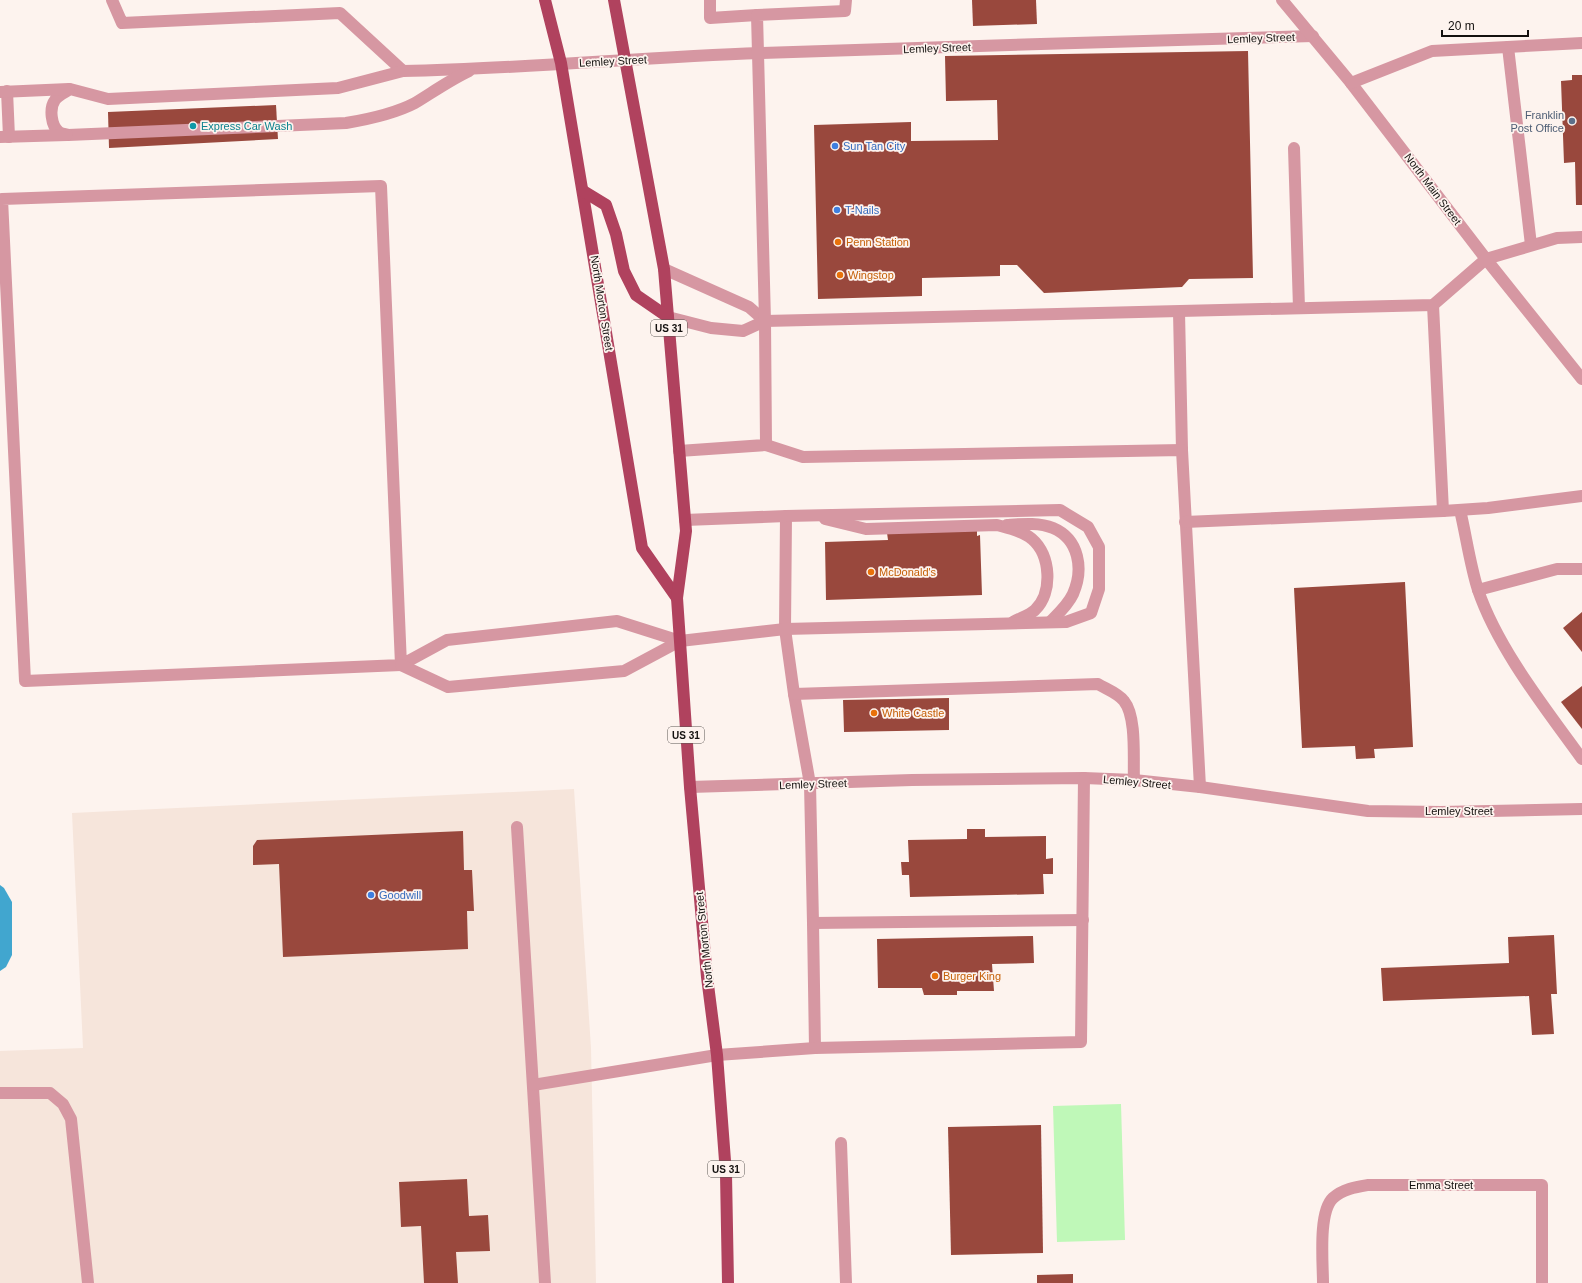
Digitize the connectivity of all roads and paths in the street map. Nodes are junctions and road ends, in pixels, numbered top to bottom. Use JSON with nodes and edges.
{"nodes":[{"id":1,"x":112,"y":0,"type":"edge"},
{"id":2,"x":545,"y":0,"type":"edge"},
{"id":3,"x":614,"y":0,"type":"edge"},
{"id":4,"x":710,"y":0,"type":"edge"},
{"id":5,"x":846,"y":0,"type":"edge"},
{"id":6,"x":1282,"y":0,"type":"edge"},
{"id":7,"x":757,"y":15,"type":"junction"},
{"id":8,"x":1313,"y":36,"type":"junction"},
{"id":9,"x":1582,"y":44,"type":"edge"},
{"id":10,"x":1508,"y":47,"type":"junction"},
{"id":11,"x":758,"y":53,"type":"junction"},
{"id":12,"x":626,"y":60,"type":"junction"},
{"id":13,"x":561,"y":63,"type":"junction"},
{"id":14,"x":472,"y":70,"type":"junction"},
{"id":15,"x":403,"y":71,"type":"junction"},
{"id":16,"x":1351,"y":83,"type":"junction"},
{"id":17,"x":70,"y":89,"type":"junction"},
{"id":18,"x":3,"y":92,"type":"edge"},
{"id":19,"x":68,"y":135,"type":"junction"},
{"id":20,"x":4,"y":137,"type":"edge"},
{"id":21,"x":1294,"y":148,"type":"dead end"},
{"id":22,"x":583,"y":191,"type":"junction"},
{"id":23,"x":1582,"y":237,"type":"edge"},
{"id":24,"x":1530,"y":245,"type":"junction"},
{"id":25,"x":1486,"y":258,"type":"junction"},
{"id":26,"x":664,"y":269,"type":"junction"},
{"id":27,"x":1433,"y":305,"type":"junction"},
{"id":28,"x":1299,"y":308,"type":"junction"},
{"id":29,"x":1179,"y":312,"type":"junction"},
{"id":30,"x":668,"y":317,"type":"junction"},
{"id":31,"x":766,"y":321,"type":"junction"},
{"id":32,"x":1582,"y":379,"type":"edge"},
{"id":33,"x":766,"y":445,"type":"junction"},
{"id":34,"x":679,"y":450,"type":"junction"},
{"id":35,"x":1182,"y":450,"type":"junction"},
{"id":36,"x":1582,"y":496,"type":"edge"},
{"id":37,"x":1460,"y":510,"type":"junction"},
{"id":38,"x":1443,"y":511,"type":"junction"},
{"id":39,"x":809,"y":515,"type":"junction"},
{"id":40,"x":786,"y":516,"type":"junction"},
{"id":41,"x":685,"y":520,"type":"junction"},
{"id":42,"x":1185,"y":522,"type":"junction"},
{"id":43,"x":997,"y":525,"type":"junction"},
{"id":44,"x":1582,"y":569,"type":"edge"},
{"id":45,"x":1478,"y":590,"type":"junction"},
{"id":46,"x":677,"y":598,"type":"junction"},
{"id":47,"x":1050,"y":622,"type":"junction"},
{"id":48,"x":1011,"y":623,"type":"junction"},
{"id":49,"x":785,"y":629,"type":"junction"},
{"id":50,"x":680,"y":641,"type":"junction"},
{"id":51,"x":401,"y":665,"type":"junction"},
{"id":52,"x":794,"y":694,"type":"junction"},
{"id":53,"x":1582,"y":760,"type":"edge"},
{"id":54,"x":1084,"y":778,"type":"junction"},
{"id":55,"x":1134,"y":780,"type":"junction"},
{"id":56,"x":810,"y":784,"type":"junction"},
{"id":57,"x":1200,"y":787,"type":"junction"},
{"id":58,"x":690,"y":788,"type":"junction"},
{"id":59,"x":1582,"y":809,"type":"edge"},
{"id":60,"x":517,"y":827,"type":"dead end"},
{"id":61,"x":1083,"y":920,"type":"junction"},
{"id":62,"x":814,"y":923,"type":"junction"},
{"id":63,"x":815,"y":1048,"type":"junction"},
{"id":64,"x":717,"y":1055,"type":"junction"},
{"id":65,"x":533,"y":1085,"type":"junction"},
{"id":66,"x":0,"y":1093,"type":"edge"},
{"id":67,"x":841,"y":1143,"type":"dead end"},
{"id":68,"x":88,"y":1283,"type":"edge"},
{"id":69,"x":545,"y":1283,"type":"edge"},
{"id":70,"x":728,"y":1283,"type":"edge"},
{"id":71,"x":846,"y":1283,"type":"edge"},
{"id":72,"x":1323,"y":1283,"type":"edge"},
{"id":73,"x":1542,"y":1283,"type":"edge"}],
"edges":[{"from":1,"to":15,"type":"street"},
{"from":2,"to":13,"type":"main road","name":"North Morton Street"},
{"from":3,"to":12,"type":"main road","name":"North Morton Street","number":"US 31"},
{"from":4,"to":7,"type":"street"},
{"from":5,"to":7,"type":"street"},
{"from":6,"to":8,"type":"street","name":"North Main Street"},
{"from":7,"to":11,"type":"street"},
{"from":8,"to":11,"type":"street","name":"Lemley Street"},
{"from":8,"to":16,"type":"street","name":"North Main Street"},
{"from":9,"to":10,"type":"street"},
{"from":10,"to":16,"type":"street"},
{"from":10,"to":24,"type":"street"},
{"from":11,"to":12,"type":"street","name":"Lemley Street"},
{"from":11,"to":31,"type":"street"},
{"from":12,"to":13,"type":"street","name":"Lemley Street"},
{"from":12,"to":26,"type":"main road","name":"North Morton Street","number":"US 31"},
{"from":13,"to":14,"type":"street","name":"Lemley Street"},
{"from":13,"to":22,"type":"main road","name":"North Morton Street"},
{"from":14,"to":15,"type":"street","name":"Lemley Street"},
{"from":14,"to":19,"type":"street"},
{"from":15,"to":17,"type":"street","name":"Lemley Street"},
{"from":16,"to":25,"type":"street","name":"North Main Street"},
{"from":17,"to":18,"type":"street","name":"Lemley Street"},
{"from":17,"to":19,"type":"street"},
{"from":18,"to":20,"type":"street"},
{"from":19,"to":20,"type":"street"},
{"from":21,"to":28,"type":"street"},
{"from":22,"to":30,"type":"main road"},
{"from":22,"to":46,"type":"main road","name":"North Morton Street"},
{"from":23,"to":24,"type":"street"},
{"from":24,"to":25,"type":"street"},
{"from":25,"to":27,"type":"street"},
{"from":25,"to":32,"type":"street","name":"North Main Street"},
{"from":26,"to":30,"type":"main road","name":"North Morton Street","number":"US 31"},
{"from":26,"to":31,"type":"street"},
{"from":27,"to":28,"type":"street"},
{"from":27,"to":38,"type":"street"},
{"from":28,"to":29,"type":"street"},
{"from":29,"to":31,"type":"street"},
{"from":29,"to":35,"type":"street"},
{"from":30,"to":31,"type":"street"},
{"from":30,"to":34,"type":"main road","name":"North Morton Street","number":"US 31"},
{"from":31,"to":33,"type":"street"},
{"from":33,"to":34,"type":"street"},
{"from":33,"to":35,"type":"street"},
{"from":34,"to":41,"type":"main road","name":"North Morton Street","number":"US 31"},
{"from":35,"to":42,"type":"street"},
{"from":36,"to":37,"type":"street"},
{"from":37,"to":38,"type":"street"},
{"from":37,"to":45,"type":"street"},
{"from":38,"to":42,"type":"street"},
{"from":39,"to":40,"type":"street"},
{"from":39,"to":43,"type":"street"},
{"from":39,"to":47,"type":"street"},
{"from":40,"to":41,"type":"street"},
{"from":40,"to":49,"type":"street"},
{"from":41,"to":46,"type":"main road","name":"North Morton Street","number":"US 31"},
{"from":42,"to":57,"type":"street"},
{"from":43,"to":47,"type":"street"},
{"from":43,"to":48,"type":"street"},
{"from":44,"to":45,"type":"street"},
{"from":45,"to":53,"type":"street"},
{"from":46,"to":50,"type":"main road","name":"North Morton Street","number":"US 31"},
{"from":47,"to":48,"type":"street"},
{"from":48,"to":49,"type":"street"},
{"from":49,"to":50,"type":"street"},
{"from":49,"to":52,"type":"street"},
{"from":50,"to":51,"type":"street"},
{"from":50,"to":51,"type":"street"},
{"from":50,"to":58,"type":"main road","name":"North Morton Street","number":"US 31"},
{"from":51,"to":51,"type":"street"},
{"from":52,"to":55,"type":"street"},
{"from":52,"to":56,"type":"street"},
{"from":54,"to":55,"type":"street","name":"Lemley Street"},
{"from":54,"to":56,"type":"street","name":"Lemley Street"},
{"from":54,"to":61,"type":"street"},
{"from":55,"to":57,"type":"street","name":"Lemley Street"},
{"from":56,"to":58,"type":"street","name":"Lemley Street"},
{"from":56,"to":62,"type":"street"},
{"from":57,"to":59,"type":"street","name":"Lemley Street"},
{"from":58,"to":64,"type":"main road","name":"North Morton Street","number":"US 31"},
{"from":60,"to":65,"type":"street"},
{"from":61,"to":62,"type":"street"},
{"from":61,"to":63,"type":"street"},
{"from":62,"to":63,"type":"street"},
{"from":63,"to":64,"type":"street"},
{"from":64,"to":65,"type":"street"},
{"from":64,"to":70,"type":"main road","name":"North Morton Street","number":"US 31"},
{"from":65,"to":69,"type":"street"},
{"from":66,"to":68,"type":"street"},
{"from":67,"to":71,"type":"street"},
{"from":72,"to":73,"type":"street","name":"Emma Street"}]}
